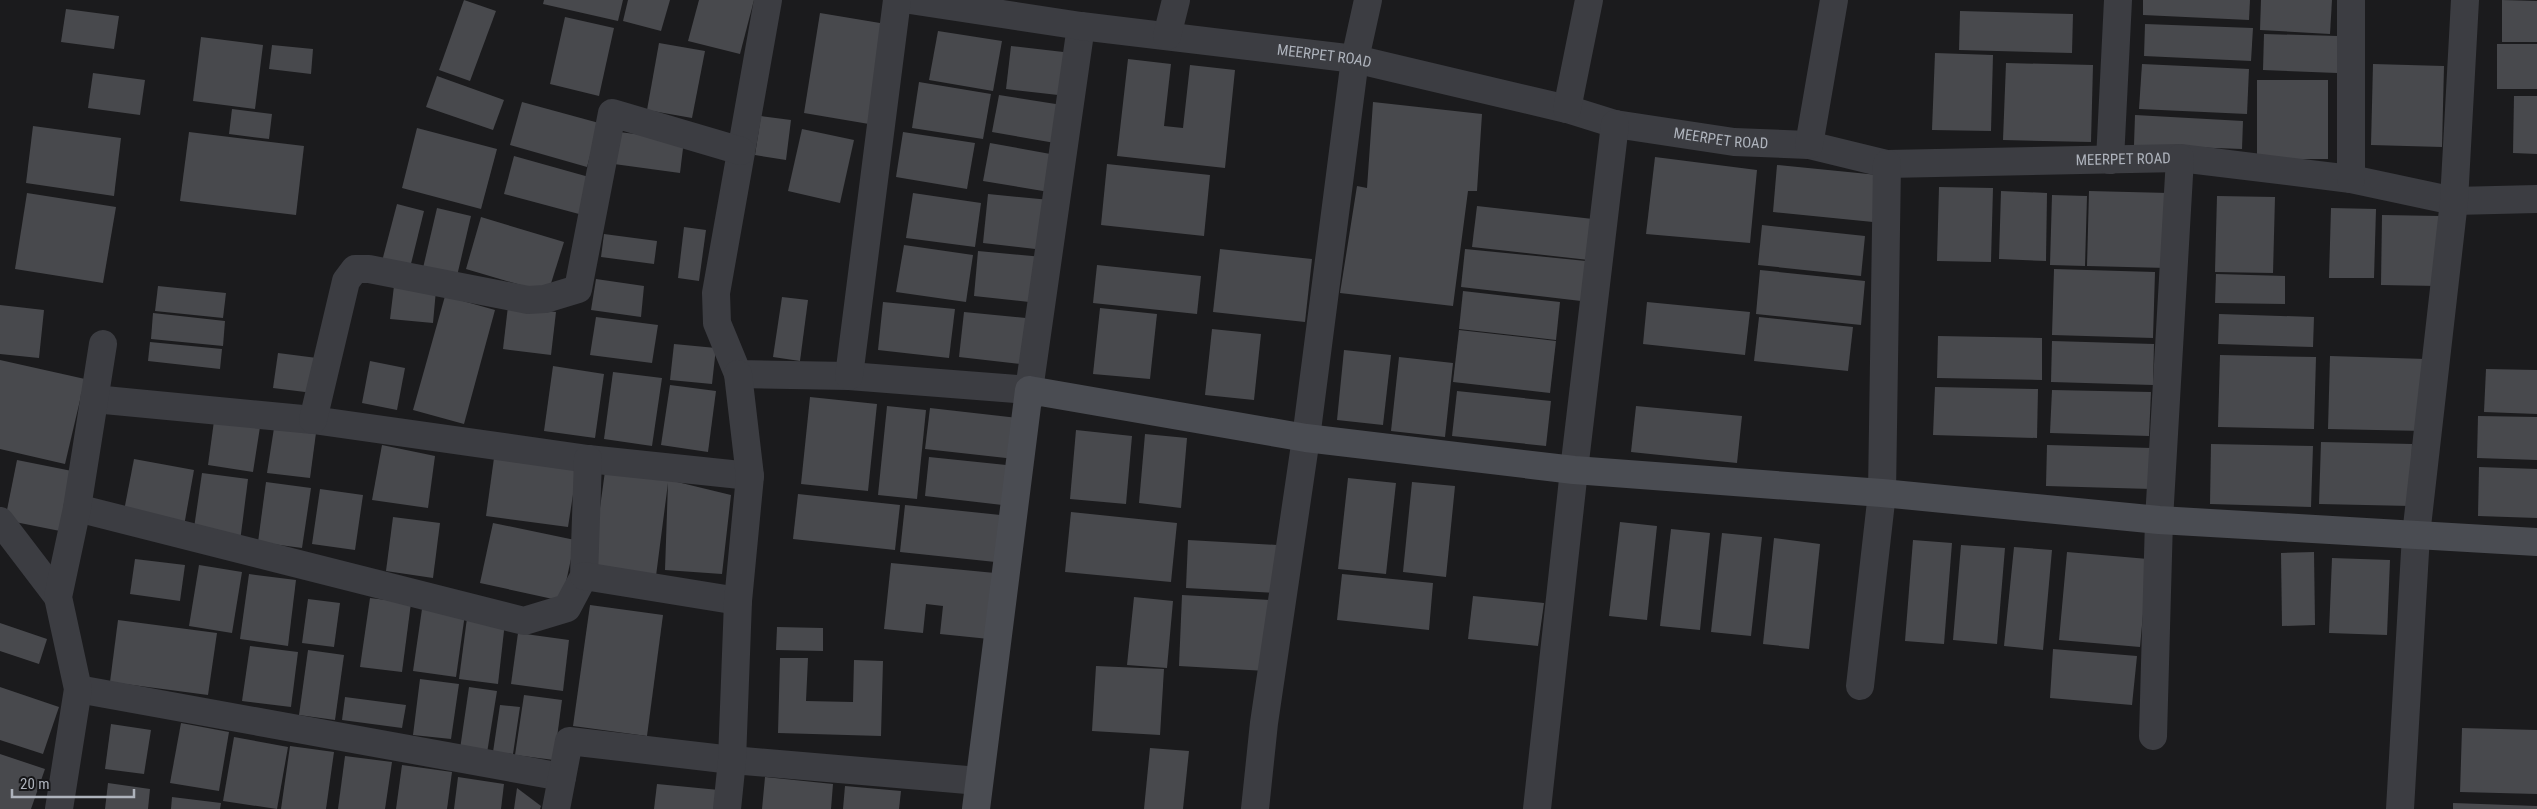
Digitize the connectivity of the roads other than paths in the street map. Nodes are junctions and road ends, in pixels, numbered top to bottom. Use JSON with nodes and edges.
{"nodes":[{"id":1,"x":768,"y":0,"type":"edge"},
{"id":2,"x":897,"y":0,"type":"edge"},
{"id":3,"x":910,"y":0,"type":"edge"},
{"id":4,"x":1176,"y":0,"type":"edge"},
{"id":5,"x":1368,"y":0,"type":"edge"},
{"id":6,"x":1588,"y":0,"type":"edge"},
{"id":7,"x":1834,"y":0,"type":"edge"},
{"id":8,"x":2118,"y":0,"type":"edge"},
{"id":9,"x":2352,"y":0,"type":"edge"},
{"id":10,"x":2465,"y":0,"type":"edge"},
{"id":11,"x":969,"y":5,"type":"edge"},
{"id":12,"x":1081,"y":26,"type":"junction"},
{"id":13,"x":1168,"y":36,"type":"junction"},
{"id":14,"x":1356,"y":59,"type":"junction"},
{"id":15,"x":1567,"y":109,"type":"junction"},
{"id":16,"x":1615,"y":124,"type":"junction"},
{"id":17,"x":1809,"y":145,"type":"junction"},
{"id":18,"x":741,"y":151,"type":"junction"},
{"id":19,"x":2180,"y":158,"type":"junction"},
{"id":20,"x":2110,"y":160,"type":"junction"},
{"id":21,"x":1887,"y":164,"type":"junction"},
{"id":22,"x":2351,"y":179,"type":"junction"},
{"id":23,"x":2537,"y":199,"type":"edge"},
{"id":24,"x":2454,"y":201,"type":"junction"},
{"id":25,"x":103,"y":344,"type":"dead end"},
{"id":26,"x":738,"y":374,"type":"junction"},
{"id":27,"x":850,"y":376,"type":"junction"},
{"id":28,"x":1029,"y":390,"type":"junction"},
{"id":29,"x":94,"y":399,"type":"junction"},
{"id":30,"x":313,"y":420,"type":"junction"},
{"id":31,"x":1306,"y":438,"type":"junction"},
{"id":32,"x":588,"y":459,"type":"junction"},
{"id":33,"x":1574,"y":470,"type":"junction"},
{"id":34,"x":750,"y":476,"type":"junction"},
{"id":35,"x":1882,"y":493,"type":"junction"},
{"id":36,"x":77,"y":508,"type":"junction"},
{"id":37,"x":2159,"y":520,"type":"junction"},
{"id":38,"x":0,"y":521,"type":"edge"},
{"id":39,"x":2416,"y":536,"type":"junction"},
{"id":40,"x":2537,"y":542,"type":"edge"},
{"id":41,"x":584,"y":576,"type":"junction"},
{"id":42,"x":58,"y":597,"type":"junction"},
{"id":43,"x":738,"y":601,"type":"junction"},
{"id":44,"x":1860,"y":686,"type":"dead end"},
{"id":45,"x":78,"y":689,"type":"junction"},
{"id":46,"x":2153,"y":736,"type":"dead end"},
{"id":47,"x":732,"y":760,"type":"junction"},
{"id":48,"x":562,"y":777,"type":"junction"},
{"id":49,"x":979,"y":781,"type":"junction"},
{"id":50,"x":59,"y":809,"type":"edge"},
{"id":51,"x":556,"y":809,"type":"edge"},
{"id":52,"x":727,"y":809,"type":"edge"},
{"id":53,"x":976,"y":809,"type":"edge"},
{"id":54,"x":1255,"y":809,"type":"edge"},
{"id":55,"x":1537,"y":809,"type":"edge"},
{"id":56,"x":2400,"y":809,"type":"edge"}],
"edges":[{"from":1,"to":18,"type":"street"},
{"from":2,"to":27,"type":"street"},
{"from":3,"to":11,"type":"street","name":"MEERPET ROAD"},
{"from":4,"to":13,"type":"street"},
{"from":5,"to":14,"type":"street"},
{"from":6,"to":15,"type":"street"},
{"from":7,"to":17,"type":"street"},
{"from":8,"to":20,"type":"street"},
{"from":9,"to":22,"type":"street"},
{"from":10,"to":24,"type":"street"},
{"from":11,"to":12,"type":"street","name":"MEERPET ROAD"},
{"from":12,"to":13,"type":"street","name":"MEERPET ROAD"},
{"from":12,"to":28,"type":"street"},
{"from":13,"to":14,"type":"street","name":"MEERPET ROAD"},
{"from":14,"to":15,"type":"street","name":"MEERPET ROAD"},
{"from":14,"to":31,"type":"street"},
{"from":15,"to":16,"type":"street","name":"MEERPET ROAD"},
{"from":16,"to":17,"type":"street","name":"MEERPET ROAD"},
{"from":16,"to":33,"type":"street"},
{"from":17,"to":21,"type":"street","name":"MEERPET ROAD"},
{"from":18,"to":26,"type":"street"},
{"from":18,"to":30,"type":"street"},
{"from":19,"to":20,"type":"street","name":"MEERPET ROAD"},
{"from":19,"to":22,"type":"street","name":"MEERPET ROAD"},
{"from":19,"to":37,"type":"street"},
{"from":20,"to":21,"type":"street","name":"MEERPET ROAD"},
{"from":21,"to":35,"type":"street"},
{"from":22,"to":24,"type":"street","name":"MEERPET ROAD"},
{"from":23,"to":24,"type":"street","name":"MEERPET ROAD"},
{"from":24,"to":39,"type":"street"},
{"from":25,"to":29,"type":"street"},
{"from":26,"to":27,"type":"street"},
{"from":26,"to":34,"type":"street"},
{"from":27,"to":28,"type":"street"},
{"from":28,"to":31,"type":"street"},
{"from":28,"to":49,"type":"street"},
{"from":29,"to":30,"type":"street"},
{"from":29,"to":36,"type":"street"},
{"from":30,"to":32,"type":"street"},
{"from":31,"to":33,"type":"street"},
{"from":31,"to":54,"type":"street"},
{"from":32,"to":34,"type":"street"},
{"from":32,"to":41,"type":"street"},
{"from":33,"to":35,"type":"street"},
{"from":33,"to":55,"type":"street"},
{"from":34,"to":43,"type":"street"},
{"from":35,"to":37,"type":"street"},
{"from":35,"to":44,"type":"street"},
{"from":36,"to":41,"type":"street"},
{"from":36,"to":42,"type":"street"},
{"from":37,"to":39,"type":"street"},
{"from":37,"to":46,"type":"street"},
{"from":38,"to":42,"type":"street"},
{"from":39,"to":40,"type":"street"},
{"from":39,"to":56,"type":"street"},
{"from":41,"to":43,"type":"street"},
{"from":42,"to":45,"type":"street"},
{"from":43,"to":47,"type":"street"},
{"from":45,"to":48,"type":"street"},
{"from":45,"to":50,"type":"street"},
{"from":47,"to":48,"type":"street"},
{"from":47,"to":49,"type":"street"},
{"from":47,"to":52,"type":"street"},
{"from":48,"to":51,"type":"street"},
{"from":49,"to":53,"type":"street"}]}
